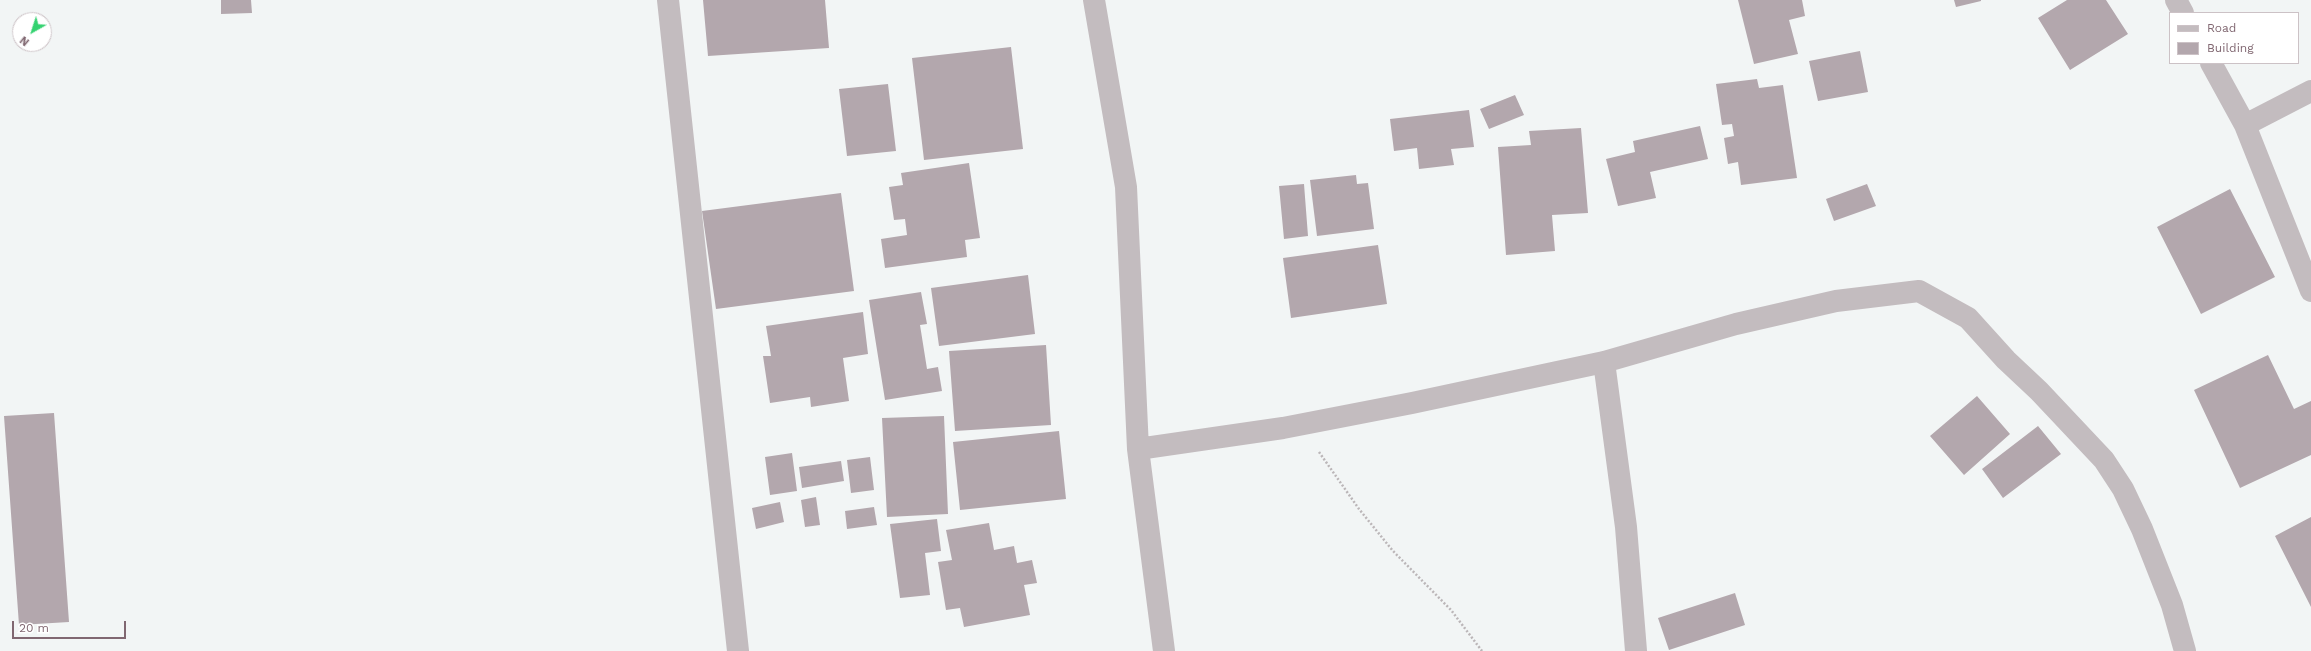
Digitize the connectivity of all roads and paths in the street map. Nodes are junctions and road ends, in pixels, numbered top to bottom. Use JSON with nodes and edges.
{"nodes":[{"id":1,"x":668,"y":0,"type":"edge"},
{"id":2,"x":1094,"y":0,"type":"edge"},
{"id":3,"x":2176,"y":0,"type":"edge"},
{"id":4,"x":2182,"y":12,"type":"edge"},
{"id":5,"x":2212,"y":64,"type":"edge"},
{"id":6,"x":2311,"y":91,"type":"edge"},
{"id":7,"x":2245,"y":125,"type":"junction"},
{"id":8,"x":2311,"y":292,"type":"edge"},
{"id":9,"x":1604,"y":362,"type":"junction"},
{"id":10,"x":1299,"y":424,"type":"junction"},
{"id":11,"x":1138,"y":449,"type":"junction"},
{"id":12,"x":738,"y":651,"type":"edge"},
{"id":13,"x":1164,"y":651,"type":"edge"},
{"id":14,"x":1482,"y":651,"type":"edge"},
{"id":15,"x":1636,"y":651,"type":"edge"},
{"id":16,"x":2185,"y":651,"type":"edge"}],
"edges":[{"from":1,"to":12,"type":"street"},
{"from":2,"to":11,"type":"street"},
{"from":3,"to":4,"type":"street"},
{"from":5,"to":7,"type":"street"},
{"from":6,"to":7,"type":"street"},
{"from":7,"to":8,"type":"street"},
{"from":9,"to":10,"type":"street"},
{"from":9,"to":15,"type":"street"},
{"from":9,"to":16,"type":"street"},
{"from":10,"to":11,"type":"street"},
{"from":10,"to":14,"type":"path"},
{"from":11,"to":13,"type":"street"}]}
